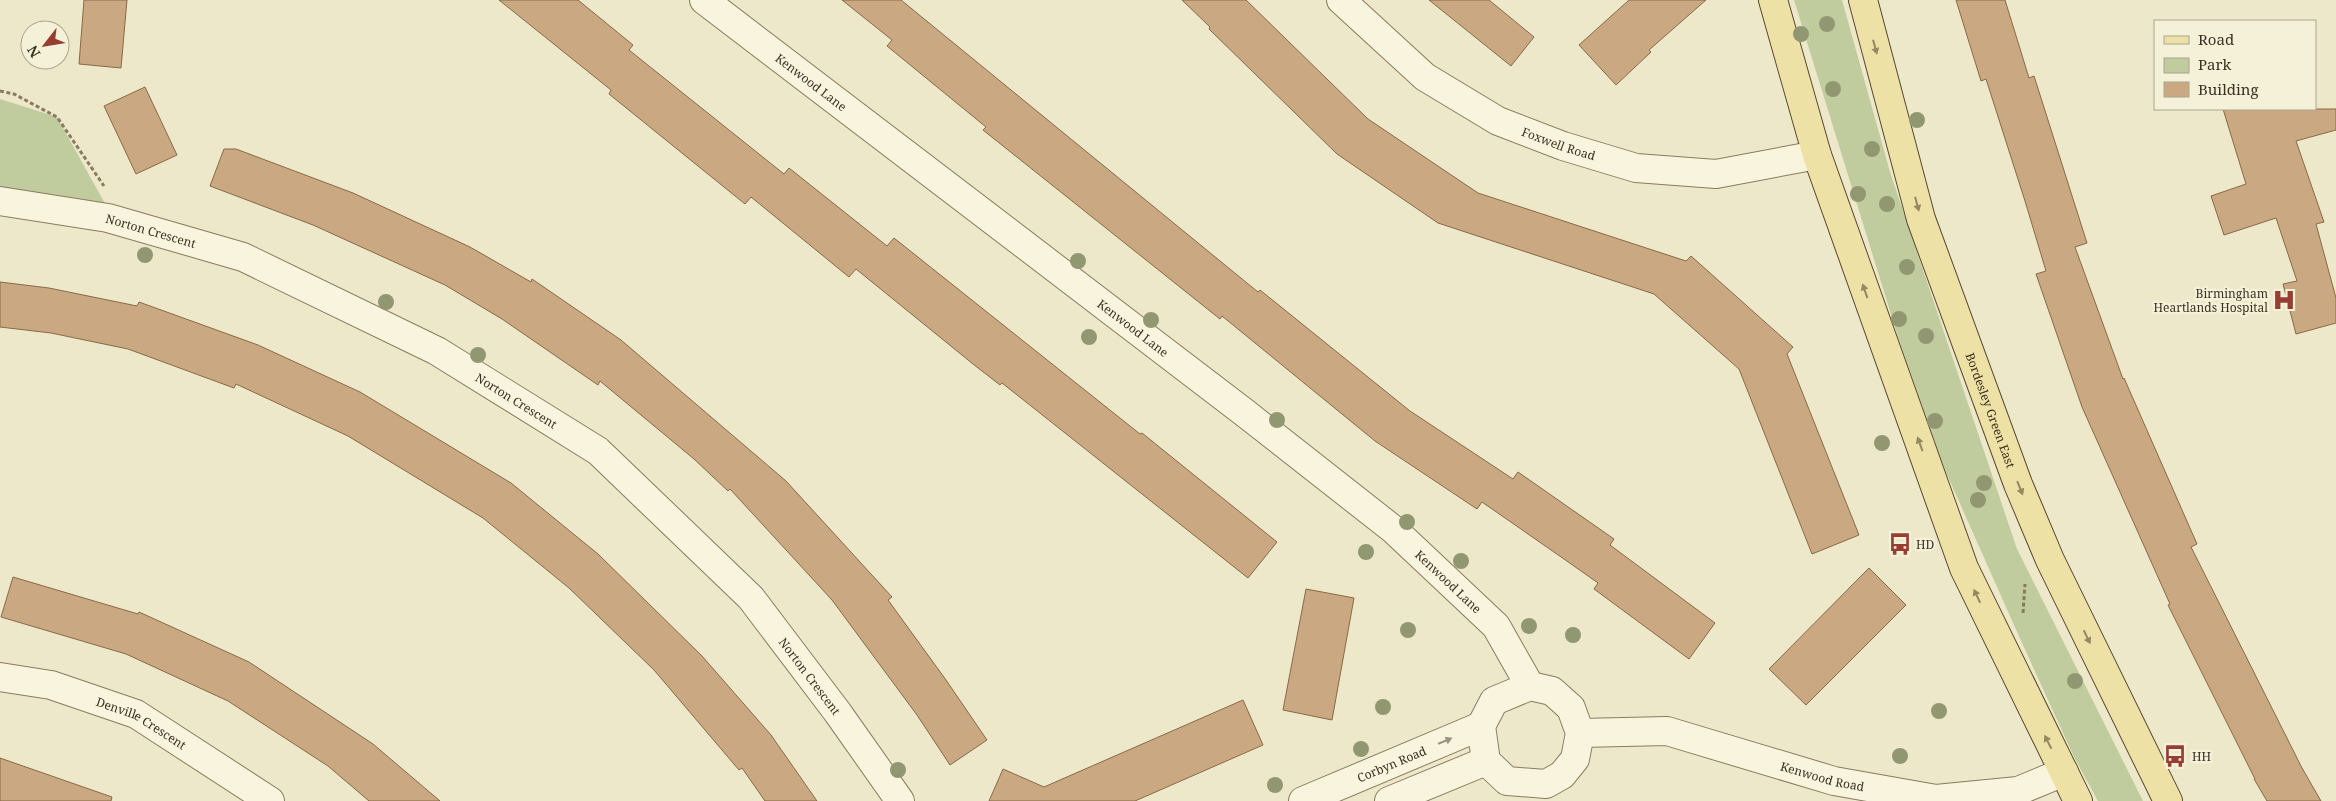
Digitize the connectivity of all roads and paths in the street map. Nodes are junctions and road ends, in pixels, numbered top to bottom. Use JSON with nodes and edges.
{"nodes":[{"id":1,"x":704,"y":0,"type":"edge"},
{"id":2,"x":1341,"y":0,"type":"edge"},
{"id":3,"x":1773,"y":0,"type":"edge"},
{"id":4,"x":1863,"y":0,"type":"edge"},
{"id":5,"x":0,"y":91,"type":"edge"},
{"id":6,"x":1817,"y":155,"type":"junction"},
{"id":7,"x":0,"y":201,"type":"edge"},
{"id":8,"x":108,"y":218,"type":"junction"},
{"id":9,"x":2050,"y":560,"type":"junction"},
{"id":10,"x":1999,"y":643,"type":"junction"},
{"id":11,"x":0,"y":677,"type":"edge"},
{"id":12,"x":1530,"y":686,"type":"junction"},
{"id":13,"x":1481,"y":726,"type":"junction"},
{"id":14,"x":1580,"y":733,"type":"junction"},
{"id":15,"x":1486,"y":761,"type":"junction"},
{"id":16,"x":2064,"y":772,"type":"junction"},
{"id":17,"x":1546,"y":793,"type":"edge"},
{"id":18,"x":270,"y":801,"type":"edge"},
{"id":19,"x":900,"y":801,"type":"edge"},
{"id":20,"x":1303,"y":801,"type":"edge"},
{"id":21,"x":1389,"y":801,"type":"edge"},
{"id":22,"x":2078,"y":801,"type":"edge"},
{"id":23,"x":2168,"y":801,"type":"edge"}],
"edges":[{"from":1,"to":12,"type":"street","name":"Kenwood Lane"},
{"from":2,"to":6,"type":"street","name":"Foxwell Road"},
{"from":3,"to":6,"type":"main road"},
{"from":4,"to":9,"type":"main road","name":"Bordesley Green East","one_way":true},
{"from":5,"to":8,"type":"path"},
{"from":10,"to":6,"type":"main road","one_way":true},
{"from":7,"to":8,"type":"street","name":"Norton Crescent"},
{"from":8,"to":19,"type":"street","name":"Norton Crescent"},
{"from":9,"to":10,"type":"path"},
{"from":9,"to":23,"type":"main road","name":"Bordesley Green East","one_way":true},
{"from":16,"to":10,"type":"main road","one_way":true},
{"from":11,"to":18,"type":"street","name":"Denville Crescent"},
{"from":12,"to":13,"type":"street"},
{"from":12,"to":14,"type":"street"},
{"from":13,"to":15,"type":"street"},
{"from":20,"to":13,"type":"street","name":"Corbyn Road","one_way":true},
{"from":14,"to":16,"type":"street","name":"Kenwood Road"},
{"from":14,"to":17,"type":"street"},
{"from":15,"to":17,"type":"street"},
{"from":15,"to":21,"type":"street"},
{"from":16,"to":22,"type":"main road"}]}
